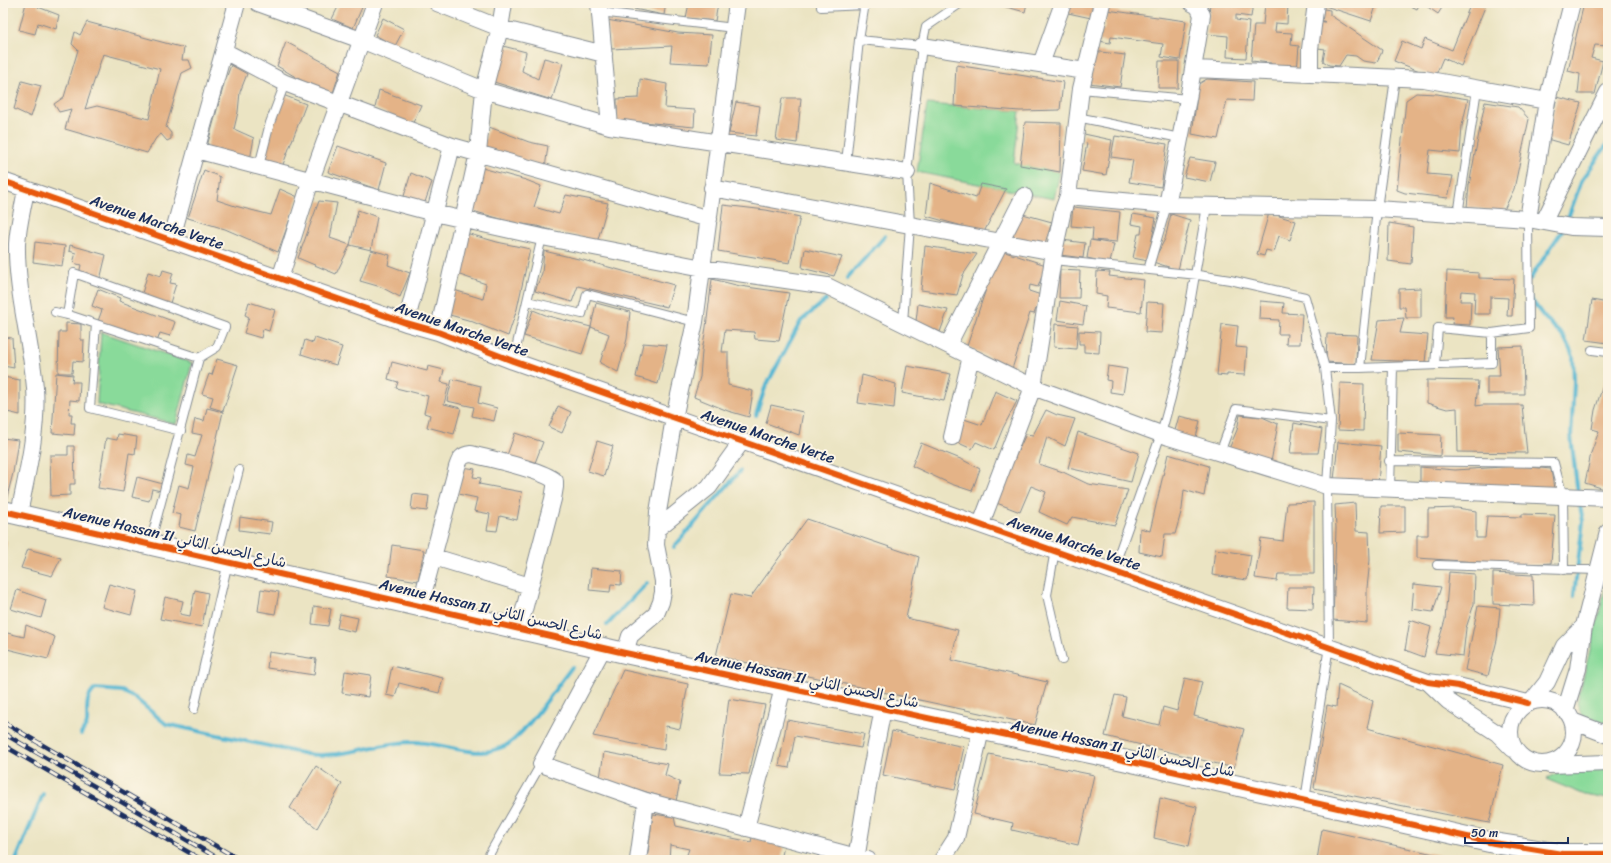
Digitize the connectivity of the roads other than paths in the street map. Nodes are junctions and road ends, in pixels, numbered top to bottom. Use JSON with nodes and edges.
{"nodes":[{"id":1,"x":237,"y":3,"type":"edge"},
{"id":2,"x":258,"y":3,"type":"edge"},
{"id":3,"x":375,"y":3,"type":"edge"},
{"id":4,"x":437,"y":3,"type":"edge"},
{"id":5,"x":504,"y":3,"type":"edge"},
{"id":6,"x":737,"y":3,"type":"edge"},
{"id":7,"x":821,"y":3,"type":"edge"},
{"id":8,"x":961,"y":3,"type":"edge"},
{"id":9,"x":1063,"y":3,"type":"edge"},
{"id":10,"x":1102,"y":3,"type":"edge"},
{"id":11,"x":1192,"y":3,"type":"edge"},
{"id":12,"x":1316,"y":3,"type":"edge"},
{"id":13,"x":1572,"y":3,"type":"edge"},
{"id":14,"x":865,"y":4,"type":"edge"},
{"id":15,"x":599,"y":7,"type":"edge"},
{"id":16,"x":500,"y":28,"type":"junction"},
{"id":17,"x":734,"y":28,"type":"junction"},
{"id":18,"x":361,"y":40,"type":"junction"},
{"id":19,"x":859,"y":40,"type":"junction"},
{"id":20,"x":922,"y":46,"type":"junction"},
{"id":21,"x":224,"y":51,"type":"junction"},
{"id":22,"x":604,"y":54,"type":"junction"},
{"id":23,"x":1041,"y":64,"type":"junction"},
{"id":24,"x":1194,"y":69,"type":"junction"},
{"id":25,"x":1085,"y":71,"type":"junction"},
{"id":26,"x":1310,"y":74,"type":"junction"},
{"id":27,"x":1395,"y":78,"type":"junction"},
{"id":28,"x":285,"y":83,"type":"junction"},
{"id":29,"x":1081,"y":89,"type":"junction"},
{"id":30,"x":1477,"y":89,"type":"junction"},
{"id":31,"x":484,"y":90,"type":"junction"},
{"id":32,"x":1608,"y":92,"type":"edge"},
{"id":33,"x":1188,"y":99,"type":"junction"},
{"id":34,"x":1547,"y":101,"type":"junction"},
{"id":35,"x":339,"y":103,"type":"junction"},
{"id":36,"x":1077,"y":117,"type":"junction"},
{"id":37,"x":610,"y":126,"type":"junction"},
{"id":38,"x":1180,"y":138,"type":"junction"},
{"id":39,"x":720,"y":144,"type":"junction"},
{"id":40,"x":452,"y":146,"type":"junction"},
{"id":41,"x":196,"y":150,"type":"junction"},
{"id":42,"x":478,"y":153,"type":"junction"},
{"id":43,"x":846,"y":162,"type":"junction"},
{"id":44,"x":259,"y":166,"type":"junction"},
{"id":45,"x":907,"y":172,"type":"junction"},
{"id":46,"x":311,"y":180,"type":"junction"},
{"id":47,"x":3,"y":181,"type":"edge"},
{"id":48,"x":712,"y":188,"type":"junction"},
{"id":49,"x":26,"y":190,"type":"junction"},
{"id":50,"x":1024,"y":196,"type":"dead end"},
{"id":51,"x":1068,"y":196,"type":"junction"},
{"id":52,"x":1168,"y":205,"type":"junction"},
{"id":53,"x":1207,"y":206,"type":"junction"},
{"id":54,"x":1377,"y":209,"type":"junction"},
{"id":55,"x":434,"y":213,"type":"junction"},
{"id":56,"x":1458,"y":215,"type":"junction"},
{"id":57,"x":709,"y":219,"type":"junction"},
{"id":58,"x":463,"y":220,"type":"junction"},
{"id":59,"x":1541,"y":221,"type":"junction"},
{"id":60,"x":910,"y":225,"type":"junction"},
{"id":61,"x":1608,"y":228,"type":"edge"},
{"id":62,"x":542,"y":237,"type":"junction"},
{"id":63,"x":171,"y":240,"type":"junction"},
{"id":64,"x":1001,"y":242,"type":"junction"},
{"id":65,"x":1053,"y":256,"type":"junction"},
{"id":66,"x":703,"y":268,"type":"junction"},
{"id":67,"x":1148,"y":270,"type":"junction"},
{"id":68,"x":1196,"y":274,"type":"junction"},
{"id":69,"x":280,"y":279,"type":"junction"},
{"id":70,"x":527,"y":300,"type":"junction"},
{"id":71,"x":55,"y":312,"type":"dead end"},
{"id":72,"x":67,"y":315,"type":"junction"},
{"id":73,"x":695,"y":322,"type":"junction"},
{"id":74,"x":406,"y":323,"type":"junction"},
{"id":75,"x":903,"y":323,"type":"junction"},
{"id":76,"x":96,"y":324,"type":"junction"},
{"id":77,"x":438,"y":332,"type":"junction"},
{"id":78,"x":1492,"y":333,"type":"junction"},
{"id":79,"x":948,"y":345,"type":"junction"},
{"id":80,"x":1592,"y":350,"type":"dead end"},
{"id":81,"x":1608,"y":352,"type":"edge"},
{"id":82,"x":971,"y":356,"type":"junction"},
{"id":83,"x":199,"y":358,"type":"junction"},
{"id":84,"x":513,"y":361,"type":"junction"},
{"id":85,"x":1435,"y":365,"type":"junction"},
{"id":86,"x":1393,"y":367,"type":"junction"},
{"id":87,"x":1325,"y":368,"type":"junction"},
{"id":88,"x":1360,"y":368,"type":"junction"},
{"id":89,"x":1033,"y":387,"type":"junction"},
{"id":90,"x":674,"y":418,"type":"junction"},
{"id":91,"x":1331,"y":421,"type":"junction"},
{"id":92,"x":181,"y":431,"type":"junction"},
{"id":93,"x":1160,"y":434,"type":"junction"},
{"id":94,"x":952,"y":438,"type":"dead end"},
{"id":95,"x":742,"y":441,"type":"junction"},
{"id":96,"x":1220,"y":453,"type":"junction"},
{"id":97,"x":1390,"y":461,"type":"junction"},
{"id":98,"x":238,"y":470,"type":"dead end"},
{"id":99,"x":1327,"y":486,"type":"junction"},
{"id":100,"x":1390,"y":489,"type":"junction"},
{"id":101,"x":1567,"y":497,"type":"junction"},
{"id":102,"x":1608,"y":498,"type":"edge"},
{"id":103,"x":11,"y":513,"type":"edge"},
{"id":104,"x":981,"y":524,"type":"junction"},
{"id":105,"x":657,"y":529,"type":"junction"},
{"id":106,"x":1608,"y":532,"type":"edge"},
{"id":107,"x":150,"y":544,"type":"junction"},
{"id":108,"x":1055,"y":550,"type":"junction"},
{"id":109,"x":434,"y":557,"type":"junction"},
{"id":110,"x":222,"y":561,"type":"junction"},
{"id":111,"x":1437,"y":565,"type":"dead end"},
{"id":112,"x":1113,"y":570,"type":"junction"},
{"id":113,"x":1564,"y":570,"type":"junction"},
{"id":114,"x":1592,"y":570,"type":"junction"},
{"id":115,"x":530,"y":586,"type":"junction"},
{"id":116,"x":420,"y":606,"type":"junction"},
{"id":117,"x":1584,"y":626,"type":"junction"},
{"id":118,"x":519,"y":629,"type":"junction"},
{"id":119,"x":1329,"y":646,"type":"junction"},
{"id":120,"x":603,"y":648,"type":"junction"},
{"id":121,"x":625,"y":653,"type":"junction"},
{"id":122,"x":1062,"y":660,"type":"dead end"},
{"id":123,"x":1428,"y":682,"type":"junction"},
{"id":124,"x":783,"y":688,"type":"junction"},
{"id":125,"x":1530,"y":702,"type":"junction"},
{"id":126,"x":194,"y":709,"type":"dead end"},
{"id":127,"x":883,"y":709,"type":"junction"},
{"id":128,"x":1569,"y":716,"type":"junction"},
{"id":129,"x":981,"y":730,"type":"junction"},
{"id":130,"x":1608,"y":735,"type":"edge"},
{"id":131,"x":1514,"y":749,"type":"junction"},
{"id":132,"x":1608,"y":762,"type":"edge"},
{"id":133,"x":541,"y":764,"type":"junction"},
{"id":134,"x":1544,"y":765,"type":"junction"},
{"id":135,"x":1305,"y":801,"type":"junction"},
{"id":136,"x":646,"y":802,"type":"junction"},
{"id":137,"x":746,"y":828,"type":"junction"},
{"id":138,"x":1608,"y":854,"type":"edge"},
{"id":139,"x":1562,"y":857,"type":"edge"},
{"id":140,"x":861,"y":859,"type":"edge"},
{"id":141,"x":486,"y":860,"type":"edge"},
{"id":142,"x":638,"y":860,"type":"edge"},
{"id":143,"x":942,"y":860,"type":"edge"}],
"edges":[{"from":1,"to":21,"type":"street"},
{"from":2,"to":18,"type":"street"},
{"from":3,"to":18,"type":"street"},
{"from":4,"to":16,"type":"street"},
{"from":5,"to":16,"type":"street"},
{"from":6,"to":17,"type":"street"},
{"from":7,"to":14,"type":"lane"},
{"from":8,"to":20,"type":"lane"},
{"from":9,"to":23,"type":"street"},
{"from":10,"to":25,"type":"street"},
{"from":11,"to":24,"type":"street"},
{"from":12,"to":26,"type":"street"},
{"from":13,"to":34,"type":"street"},
{"from":14,"to":19,"type":"lane"},
{"from":15,"to":17,"type":"lane"},
{"from":15,"to":22,"type":"street"},
{"from":16,"to":22,"type":"street"},
{"from":16,"to":31,"type":"street"},
{"from":17,"to":39,"type":"street"},
{"from":18,"to":31,"type":"street"},
{"from":18,"to":35,"type":"street"},
{"from":19,"to":20,"type":"lane"},
{"from":19,"to":43,"type":"lane"},
{"from":20,"to":23,"type":"street"},
{"from":20,"to":45,"type":"lane"},
{"from":21,"to":28,"type":"street"},
{"from":21,"to":41,"type":"street"},
{"from":22,"to":37,"type":"street"},
{"from":23,"to":25,"type":"street"},
{"from":24,"to":26,"type":"street"},
{"from":24,"to":33,"type":"street"},
{"from":25,"to":29,"type":"street"},
{"from":26,"to":27,"type":"street"},
{"from":27,"to":30,"type":"street"},
{"from":27,"to":54,"type":"lane"},
{"from":28,"to":35,"type":"street"},
{"from":28,"to":44,"type":"lane"},
{"from":29,"to":33,"type":"lane"},
{"from":29,"to":36,"type":"street"},
{"from":30,"to":34,"type":"street"},
{"from":30,"to":56,"type":"lane"},
{"from":31,"to":37,"type":"street"},
{"from":31,"to":42,"type":"street"},
{"from":32,"to":59,"type":"street"},
{"from":33,"to":38,"type":"street"},
{"from":34,"to":59,"type":"street"},
{"from":35,"to":40,"type":"street"},
{"from":35,"to":46,"type":"street"},
{"from":36,"to":38,"type":"lane"},
{"from":36,"to":51,"type":"street"},
{"from":37,"to":39,"type":"street"},
{"from":38,"to":52,"type":"street"},
{"from":39,"to":43,"type":"street"},
{"from":39,"to":48,"type":"street"},
{"from":40,"to":42,"type":"street"},
{"from":40,"to":55,"type":"street"},
{"from":41,"to":44,"type":"street"},
{"from":41,"to":63,"type":"street"},
{"from":42,"to":57,"type":"street"},
{"from":42,"to":58,"type":"street"},
{"from":43,"to":45,"type":"street"},
{"from":44,"to":46,"type":"street"},
{"from":45,"to":60,"type":"lane"},
{"from":46,"to":55,"type":"street"},
{"from":46,"to":69,"type":"street"},
{"from":47,"to":49,"type":"street","name":"Avenue Marche Verte"},
{"from":48,"to":57,"type":"street"},
{"from":48,"to":60,"type":"street"},
{"from":49,"to":63,"type":"street","name":"Avenue Marche Verte"},
{"from":49,"to":103,"type":"street"},
{"from":50,"to":64,"type":"street"},
{"from":51,"to":52,"type":"street"},
{"from":51,"to":65,"type":"street"},
{"from":52,"to":53,"type":"street"},
{"from":52,"to":67,"type":"lane"},
{"from":53,"to":54,"type":"street"},
{"from":53,"to":68,"type":"lane"},
{"from":54,"to":56,"type":"street"},
{"from":54,"to":88,"type":"lane"},
{"from":55,"to":58,"type":"street"},
{"from":55,"to":74,"type":"street"},
{"from":56,"to":59,"type":"street"},
{"from":57,"to":66,"type":"street"},
{"from":58,"to":62,"type":"street"},
{"from":58,"to":77,"type":"street"},
{"from":59,"to":61,"type":"street"},
{"from":59,"to":78,"type":"lane"},
{"from":60,"to":64,"type":"street"},
{"from":60,"to":75,"type":"lane"},
{"from":62,"to":66,"type":"street"},
{"from":62,"to":70,"type":"lane"},
{"from":63,"to":69,"type":"street","name":"Avenue Marche Verte"},
{"from":64,"to":65,"type":"street"},
{"from":64,"to":79,"type":"street"},
{"from":65,"to":67,"type":"lane"},
{"from":65,"to":89,"type":"street"},
{"from":66,"to":73,"type":"street"},
{"from":66,"to":75,"type":"street"},
{"from":67,"to":68,"type":"lane"},
{"from":68,"to":87,"type":"lane"},
{"from":68,"to":93,"type":"lane"},
{"from":69,"to":74,"type":"street","name":"Avenue Marche Verte"},
{"from":70,"to":73,"type":"lane"},
{"from":70,"to":84,"type":"lane"},
{"from":71,"to":72,"type":"lane"},
{"from":72,"to":76,"type":"lane"},
{"from":72,"to":83,"type":"lane"},
{"from":73,"to":90,"type":"street"},
{"from":74,"to":77,"type":"street","name":"Avenue Marche Verte"},
{"from":75,"to":79,"type":"street"},
{"from":76,"to":83,"type":"lane"},
{"from":76,"to":92,"type":"lane"},
{"from":77,"to":84,"type":"street","name":"Avenue Marche Verte"},
{"from":78,"to":85,"type":"lane"},
{"from":78,"to":85,"type":"lane"},
{"from":79,"to":82,"type":"street"},
{"from":80,"to":81,"type":"lane"},
{"from":82,"to":89,"type":"street"},
{"from":82,"to":94,"type":"street"},
{"from":83,"to":92,"type":"lane"},
{"from":84,"to":90,"type":"street","name":"Avenue Marche Verte"},
{"from":85,"to":86,"type":"lane"},
{"from":86,"to":88,"type":"lane"},
{"from":86,"to":97,"type":"lane"},
{"from":87,"to":88,"type":"lane"},
{"from":87,"to":91,"type":"lane"},
{"from":89,"to":93,"type":"street"},
{"from":89,"to":104,"type":"street"},
{"from":90,"to":95,"type":"street","name":"Avenue Marche Verte"},
{"from":90,"to":105,"type":"street"},
{"from":91,"to":96,"type":"lane"},
{"from":91,"to":99,"type":"lane"},
{"from":92,"to":107,"type":"lane"},
{"from":93,"to":96,"type":"street"},
{"from":93,"to":112,"type":"lane"},
{"from":95,"to":104,"type":"street","name":"Avenue Marche Verte"},
{"from":95,"to":105,"type":"street"},
{"from":96,"to":99,"type":"street"},
{"from":97,"to":100,"type":"lane"},
{"from":97,"to":101,"type":"lane"},
{"from":98,"to":110,"type":"lane"},
{"from":99,"to":100,"type":"street"},
{"from":99,"to":119,"type":"lane"},
{"from":100,"to":101,"type":"street"},
{"from":101,"to":102,"type":"street"},
{"from":101,"to":113,"type":"lane"},
{"from":103,"to":107,"type":"street","name":"Avenue Hassan II شارع الحسن الثاني"},
{"from":104,"to":108,"type":"street","name":"Avenue Marche Verte"},
{"from":105,"to":121,"type":"street"},
{"from":106,"to":114,"type":"street"},
{"from":107,"to":110,"type":"street","name":"Avenue Hassan II شارع الحسن الثاني"},
{"from":108,"to":112,"type":"street","name":"Avenue Marche Verte"},
{"from":108,"to":122,"type":"lane"},
{"from":109,"to":115,"type":"street"},
{"from":109,"to":115,"type":"street"},
{"from":109,"to":116,"type":"street"},
{"from":110,"to":116,"type":"street","name":"Avenue Hassan II شارع الحسن الثاني"},
{"from":110,"to":126,"type":"lane"},
{"from":111,"to":113,"type":"lane"},
{"from":112,"to":119,"type":"street","name":"Avenue Marche Verte"},
{"from":113,"to":114,"type":"lane"},
{"from":114,"to":117,"type":"street"},
{"from":115,"to":118,"type":"street"},
{"from":116,"to":118,"type":"street","name":"Avenue Hassan II شارع الحسن الثاني"},
{"from":117,"to":125,"type":"street"},
{"from":117,"to":128,"type":"street"},
{"from":118,"to":120,"type":"street","name":"Avenue Hassan II شارع الحسن الثاني"},
{"from":119,"to":123,"type":"street","name":"Avenue Marche Verte"},
{"from":119,"to":135,"type":"lane"},
{"from":120,"to":121,"type":"street","name":"Avenue Hassan II شارع الحسن الثاني"},
{"from":120,"to":133,"type":"street"},
{"from":121,"to":124,"type":"street","name":"Avenue Hassan II شارع الحسن الثاني"},
{"from":123,"to":125,"type":"street","name":"Avenue Marche Verte"},
{"from":123,"to":131,"type":"street","name":"Avenue Marche Verte"},
{"from":124,"to":127,"type":"street","name":"Avenue Hassan II شارع الحسن الثاني"},
{"from":124,"to":137,"type":"street"},
{"from":125,"to":128,"type":"street"},
{"from":125,"to":131,"type":"street"},
{"from":127,"to":129,"type":"street","name":"Avenue Hassan II شارع الحسن الثاني"},
{"from":127,"to":140,"type":"street"},
{"from":128,"to":130,"type":"street"},
{"from":128,"to":134,"type":"street"},
{"from":129,"to":135,"type":"street","name":"Avenue Hassan II شارع الحسن الثاني"},
{"from":129,"to":143,"type":"street"},
{"from":131,"to":134,"type":"street"},
{"from":132,"to":134,"type":"street"},
{"from":133,"to":136,"type":"street"},
{"from":133,"to":141,"type":"lane"},
{"from":135,"to":139,"type":"street","name":"Avenue Hassan II شارع الحسن الثاني"},
{"from":136,"to":137,"type":"street"},
{"from":136,"to":142,"type":"street"},
{"from":137,"to":140,"type":"street"},
{"from":138,"to":139,"type":"street","name":"Avenue Hassan II شارع الحسن الثاني"}]}
